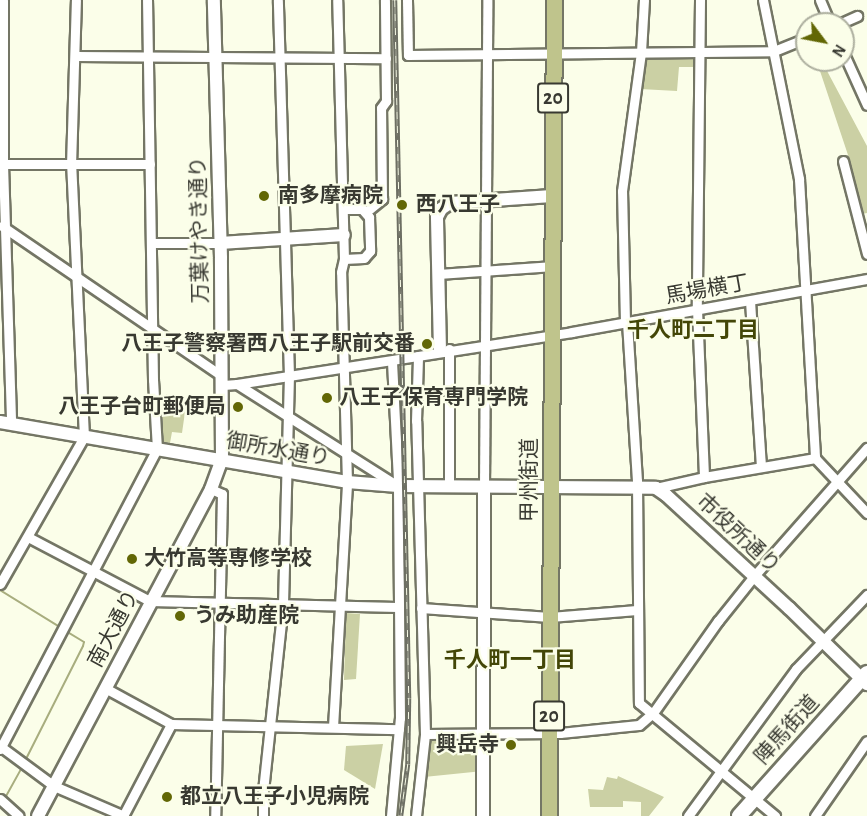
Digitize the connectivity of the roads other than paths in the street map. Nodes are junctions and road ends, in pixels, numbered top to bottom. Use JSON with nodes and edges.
{"nodes":[{"id":1,"x":3,"y":0,"type":"edge"},
{"id":2,"x":76,"y":0,"type":"edge"},
{"id":3,"x":147,"y":0,"type":"edge"},
{"id":4,"x":214,"y":0,"type":"edge"},
{"id":5,"x":278,"y":0,"type":"edge"},
{"id":6,"x":337,"y":0,"type":"edge"},
{"id":7,"x":385,"y":0,"type":"edge"},
{"id":8,"x":407,"y":0,"type":"edge"},
{"id":9,"x":487,"y":0,"type":"edge"},
{"id":10,"x":554,"y":0,"type":"edge"},
{"id":11,"x":644,"y":0,"type":"edge"},
{"id":12,"x":699,"y":0,"type":"edge"},
{"id":13,"x":763,"y":0,"type":"edge"},
{"id":14,"x":795,"y":43,"type":"edge"},
{"id":15,"x":774,"y":51,"type":"junction"},
{"id":16,"x":641,"y":52,"type":"junction"},
{"id":17,"x":700,"y":53,"type":"junction"},
{"id":18,"x":554,"y":54,"type":"junction"},
{"id":19,"x":487,"y":55,"type":"junction"},
{"id":20,"x":76,"y":56,"type":"junction"},
{"id":21,"x":215,"y":56,"type":"junction"},
{"id":22,"x":147,"y":57,"type":"junction"},
{"id":23,"x":280,"y":57,"type":"junction"},
{"id":24,"x":339,"y":57,"type":"junction"},
{"id":25,"x":386,"y":58,"type":"junction"},
{"id":26,"x":852,"y":72,"type":"edge"},
{"id":27,"x":867,"y":105,"type":"edge"},
{"id":28,"x":843,"y":161,"type":"dead end"},
{"id":29,"x":3,"y":164,"type":"junction"},
{"id":30,"x":150,"y":164,"type":"junction"},
{"id":31,"x":71,"y":166,"type":"junction"},
{"id":32,"x":552,"y":196,"type":"junction"},
{"id":33,"x":486,"y":200,"type":"junction"},
{"id":34,"x":343,"y":209,"type":"junction"},
{"id":35,"x":366,"y":212,"type":"junction"},
{"id":36,"x":3,"y":226,"type":"edge"},
{"id":37,"x":344,"y":235,"type":"junction"},
{"id":38,"x":284,"y":238,"type":"junction"},
{"id":39,"x":152,"y":243,"type":"junction"},
{"id":40,"x":220,"y":243,"type":"junction"},
{"id":41,"x":867,"y":254,"type":"edge"},
{"id":42,"x":344,"y":259,"type":"junction"},
{"id":43,"x":553,"y":266,"type":"junction"},
{"id":44,"x":485,"y":271,"type":"junction"},
{"id":45,"x":439,"y":274,"type":"junction"},
{"id":46,"x":76,"y":277,"type":"junction"},
{"id":47,"x":867,"y":279,"type":"edge"},
{"id":48,"x":805,"y":291,"type":"junction"},
{"id":49,"x":750,"y":301,"type":"junction"},
{"id":50,"x":697,"y":309,"type":"junction"},
{"id":51,"x":626,"y":322,"type":"junction"},
{"id":52,"x":154,"y":330,"type":"junction"},
{"id":53,"x":552,"y":334,"type":"junction"},
{"id":54,"x":484,"y":344,"type":"junction"},
{"id":55,"x":445,"y":350,"type":"junction"},
{"id":56,"x":418,"y":356,"type":"junction"},
{"id":57,"x":392,"y":361,"type":"junction"},
{"id":58,"x":343,"y":368,"type":"junction"},
{"id":59,"x":289,"y":376,"type":"junction"},
{"id":60,"x":222,"y":381,"type":"junction"},
{"id":61,"x":237,"y":384,"type":"junction"},
{"id":62,"x":288,"y":416,"type":"junction"},
{"id":63,"x":5,"y":423,"type":"edge"},
{"id":64,"x":84,"y":437,"type":"junction"},
{"id":65,"x":867,"y":448,"type":"edge"},
{"id":66,"x":157,"y":449,"type":"junction"},
{"id":67,"x":346,"y":451,"type":"junction"},
{"id":68,"x":815,"y":458,"type":"junction"},
{"id":69,"x":222,"y":459,"type":"junction"},
{"id":70,"x":761,"y":467,"type":"junction"},
{"id":71,"x":286,"y":471,"type":"junction"},
{"id":72,"x":704,"y":477,"type":"junction"},
{"id":73,"x":836,"y":480,"type":"junction"},
{"id":74,"x":346,"y":482,"type":"junction"},
{"id":75,"x":398,"y":486,"type":"junction"},
{"id":76,"x":418,"y":486,"type":"junction"},
{"id":77,"x":449,"y":486,"type":"junction"},
{"id":78,"x":484,"y":487,"type":"junction"},
{"id":79,"x":551,"y":488,"type":"junction"},
{"id":80,"x":636,"y":488,"type":"junction"},
{"id":81,"x":656,"y":488,"type":"junction"},
{"id":82,"x":211,"y":489,"type":"junction"},
{"id":83,"x":867,"y":513,"type":"edge"},
{"id":84,"x":28,"y":537,"type":"junction"},
{"id":85,"x":93,"y":572,"type":"junction"},
{"id":86,"x":754,"y":576,"type":"junction"},
{"id":87,"x":0,"y":584,"type":"edge"},
{"id":88,"x":867,"y":596,"type":"edge"},
{"id":89,"x":150,"y":601,"type":"junction"},
{"id":90,"x":221,"y":603,"type":"junction"},
{"id":91,"x":284,"y":604,"type":"junction"},
{"id":92,"x":340,"y":606,"type":"junction"},
{"id":93,"x":398,"y":607,"type":"junction"},
{"id":94,"x":421,"y":608,"type":"junction"},
{"id":95,"x":637,"y":610,"type":"junction"},
{"id":96,"x":482,"y":612,"type":"junction"},
{"id":97,"x":550,"y":617,"type":"junction"},
{"id":98,"x":823,"y":640,"type":"junction"},
{"id":99,"x":865,"y":679,"type":"edge"},
{"id":100,"x":105,"y":688,"type":"junction"},
{"id":101,"x":653,"y":713,"type":"junction"},
{"id":102,"x":171,"y":724,"type":"junction"},
{"id":103,"x":217,"y":724,"type":"junction"},
{"id":104,"x":270,"y":726,"type":"junction"},
{"id":105,"x":333,"y":727,"type":"junction"},
{"id":106,"x":399,"y":729,"type":"junction"},
{"id":107,"x":549,"y":733,"type":"junction"},
{"id":108,"x":425,"y":734,"type":"junction"},
{"id":109,"x":483,"y":734,"type":"junction"},
{"id":110,"x":867,"y":741,"type":"edge"},
{"id":111,"x":0,"y":747,"type":"edge"},
{"id":112,"x":721,"y":770,"type":"junction"},
{"id":113,"x":54,"y":786,"type":"junction"},
{"id":114,"x":755,"y":798,"type":"junction"},
{"id":115,"x":0,"y":799,"type":"edge"},
{"id":116,"x":19,"y":816,"type":"edge"},
{"id":117,"x":38,"y":816,"type":"edge"},
{"id":118,"x":123,"y":816,"type":"edge"},
{"id":119,"x":215,"y":816,"type":"edge"},
{"id":120,"x":263,"y":816,"type":"edge"},
{"id":121,"x":390,"y":816,"type":"edge"},
{"id":122,"x":416,"y":816,"type":"edge"},
{"id":123,"x":483,"y":816,"type":"edge"},
{"id":124,"x":549,"y":816,"type":"edge"},
{"id":125,"x":688,"y":816,"type":"edge"},
{"id":126,"x":739,"y":816,"type":"edge"},
{"id":127,"x":775,"y":816,"type":"edge"},
{"id":128,"x":815,"y":816,"type":"edge"}],
"edges":[{"from":1,"to":29,"type":"street"},
{"from":2,"to":20,"type":"street"},
{"from":3,"to":22,"type":"street"},
{"from":4,"to":21,"type":"street","name":"万葉けやき通り"},
{"from":5,"to":23,"type":"street"},
{"from":6,"to":24,"type":"street"},
{"from":7,"to":25,"type":"street"},
{"from":8,"to":19,"type":"street"},
{"from":9,"to":19,"type":"street"},
{"from":10,"to":18,"type":"highway","name":"甲州街道","number":"20"},
{"from":11,"to":16,"type":"street"},
{"from":12,"to":17,"type":"street"},
{"from":13,"to":15,"type":"street"},
{"from":14,"to":15,"type":"street"},
{"from":15,"to":17,"type":"street"},
{"from":15,"to":48,"type":"street"},
{"from":16,"to":17,"type":"street"},
{"from":16,"to":18,"type":"street"},
{"from":16,"to":51,"type":"street"},
{"from":17,"to":50,"type":"street"},
{"from":18,"to":19,"type":"street"},
{"from":18,"to":32,"type":"highway","name":"甲州街道","number":"20"},
{"from":19,"to":33,"type":"street"},
{"from":20,"to":22,"type":"street"},
{"from":20,"to":31,"type":"street"},
{"from":21,"to":22,"type":"street"},
{"from":21,"to":23,"type":"street"},
{"from":21,"to":40,"type":"street","name":"万葉けやき通り"},
{"from":22,"to":30,"type":"street"},
{"from":23,"to":24,"type":"street"},
{"from":23,"to":38,"type":"street"},
{"from":24,"to":25,"type":"street"},
{"from":24,"to":34,"type":"street"},
{"from":25,"to":35,"type":"street"},
{"from":26,"to":27,"type":"street"},
{"from":28,"to":41,"type":"street"},
{"from":29,"to":31,"type":"street"},
{"from":29,"to":36,"type":"street"},
{"from":30,"to":31,"type":"street"},
{"from":30,"to":39,"type":"street"},
{"from":31,"to":46,"type":"street"},
{"from":32,"to":33,"type":"street"},
{"from":32,"to":43,"type":"highway","name":"甲州街道","number":"20"},
{"from":33,"to":44,"type":"street"},
{"from":33,"to":45,"type":"street"},
{"from":34,"to":35,"type":"street"},
{"from":34,"to":37,"type":"street"},
{"from":35,"to":42,"type":"street"},
{"from":36,"to":46,"type":"street"},
{"from":36,"to":63,"type":"street"},
{"from":37,"to":38,"type":"street"},
{"from":37,"to":42,"type":"street"},
{"from":38,"to":40,"type":"street"},
{"from":38,"to":59,"type":"street"},
{"from":39,"to":40,"type":"street"},
{"from":39,"to":52,"type":"street"},
{"from":40,"to":60,"type":"street","name":"万葉けやき通り"},
{"from":42,"to":58,"type":"street"},
{"from":43,"to":44,"type":"street"},
{"from":43,"to":53,"type":"highway","name":"甲州街道","number":"20"},
{"from":44,"to":45,"type":"street"},
{"from":44,"to":54,"type":"street"},
{"from":45,"to":55,"type":"street"},
{"from":46,"to":52,"type":"street"},
{"from":46,"to":64,"type":"street"},
{"from":47,"to":48,"type":"street","name":"馬場横丁"},
{"from":48,"to":49,"type":"street","name":"馬場横丁"},
{"from":48,"to":68,"type":"street"},
{"from":49,"to":50,"type":"street","name":"馬場横丁"},
{"from":49,"to":70,"type":"street"},
{"from":50,"to":51,"type":"street","name":"馬場横丁"},
{"from":50,"to":72,"type":"street"},
{"from":51,"to":53,"type":"street","name":"馬場横丁"},
{"from":51,"to":80,"type":"street"},
{"from":52,"to":60,"type":"street"},
{"from":52,"to":66,"type":"street"},
{"from":53,"to":54,"type":"street","name":"馬場横丁"},
{"from":53,"to":79,"type":"highway","name":"甲州街道","number":"20"},
{"from":54,"to":55,"type":"street","name":"馬場横丁"},
{"from":54,"to":78,"type":"street"},
{"from":55,"to":56,"type":"street","name":"馬場横丁"},
{"from":55,"to":77,"type":"street"},
{"from":56,"to":57,"type":"street","name":"馬場横丁"},
{"from":56,"to":76,"type":"street"},
{"from":57,"to":58,"type":"street","name":"馬場横丁"},
{"from":57,"to":75,"type":"street"},
{"from":58,"to":59,"type":"street","name":"馬場横丁"},
{"from":58,"to":67,"type":"street"},
{"from":59,"to":61,"type":"street","name":"馬場横丁"},
{"from":59,"to":62,"type":"street"},
{"from":60,"to":61,"type":"street","name":"馬場横丁"},
{"from":60,"to":69,"type":"street","name":"万葉けやき通り"},
{"from":61,"to":62,"type":"street"},
{"from":62,"to":67,"type":"street"},
{"from":62,"to":71,"type":"street"},
{"from":63,"to":64,"type":"street","name":"御所水通り"},
{"from":64,"to":66,"type":"street","name":"御所水通り"},
{"from":64,"to":84,"type":"street"},
{"from":65,"to":73,"type":"street"},
{"from":66,"to":69,"type":"street","name":"御所水通り"},
{"from":66,"to":85,"type":"street"},
{"from":67,"to":74,"type":"street"},
{"from":67,"to":75,"type":"street"},
{"from":68,"to":70,"type":"street"},
{"from":68,"to":73,"type":"street"},
{"from":69,"to":71,"type":"street","name":"御所水通り"},
{"from":69,"to":82,"type":"street","name":"南大通り"},
{"from":70,"to":72,"type":"street"},
{"from":71,"to":74,"type":"street","name":"御所水通り"},
{"from":71,"to":91,"type":"street"},
{"from":72,"to":81,"type":"street"},
{"from":73,"to":83,"type":"street"},
{"from":73,"to":86,"type":"street"},
{"from":74,"to":75,"type":"street","name":"御所水通り"},
{"from":74,"to":92,"type":"street"},
{"from":75,"to":76,"type":"street","name":"御所水通り"},
{"from":75,"to":93,"type":"street"},
{"from":76,"to":77,"type":"street","name":"御所水通り"},
{"from":76,"to":94,"type":"street"},
{"from":77,"to":78,"type":"street","name":"御所水通り"},
{"from":78,"to":79,"type":"street","name":"御所水通り"},
{"from":78,"to":96,"type":"street"},
{"from":79,"to":80,"type":"street"},
{"from":79,"to":97,"type":"highway","name":"甲州街道","number":"20"},
{"from":80,"to":81,"type":"street"},
{"from":80,"to":95,"type":"street"},
{"from":81,"to":86,"type":"street","name":"市役所通り"},
{"from":82,"to":89,"type":"street","name":"南大通り"},
{"from":82,"to":90,"type":"street"},
{"from":84,"to":85,"type":"street"},
{"from":84,"to":87,"type":"street"},
{"from":85,"to":89,"type":"street"},
{"from":85,"to":111,"type":"street"},
{"from":86,"to":98,"type":"street","name":"市役所通り"},
{"from":86,"to":101,"type":"street"},
{"from":88,"to":98,"type":"street"},
{"from":89,"to":90,"type":"street"},
{"from":89,"to":100,"type":"street","name":"南大通り"},
{"from":90,"to":91,"type":"street"},
{"from":90,"to":103,"type":"street"},
{"from":91,"to":92,"type":"street"},
{"from":91,"to":104,"type":"street"},
{"from":92,"to":93,"type":"street"},
{"from":92,"to":105,"type":"street"},
{"from":93,"to":106,"type":"street"},
{"from":94,"to":96,"type":"street"},
{"from":94,"to":108,"type":"street"},
{"from":95,"to":97,"type":"street"},
{"from":95,"to":101,"type":"street"},
{"from":96,"to":97,"type":"street"},
{"from":96,"to":109,"type":"street"},
{"from":97,"to":107,"type":"highway","name":"甲州街道","number":"20"},
{"from":98,"to":99,"type":"street","name":"市役所通り"},
{"from":98,"to":112,"type":"street"},
{"from":99,"to":114,"type":"main road","name":"陣馬街道"},
{"from":100,"to":102,"type":"street"},
{"from":100,"to":113,"type":"street","name":"南大通り"},
{"from":101,"to":107,"type":"street"},
{"from":101,"to":112,"type":"street"},
{"from":102,"to":103,"type":"street"},
{"from":102,"to":118,"type":"street"},
{"from":103,"to":104,"type":"street"},
{"from":103,"to":119,"type":"street"},
{"from":104,"to":105,"type":"street"},
{"from":104,"to":120,"type":"street"},
{"from":105,"to":106,"type":"street"},
{"from":106,"to":121,"type":"street"},
{"from":107,"to":109,"type":"street"},
{"from":107,"to":124,"type":"highway","name":"甲州街道","number":"20"},
{"from":108,"to":109,"type":"street"},
{"from":108,"to":122,"type":"street"},
{"from":109,"to":123,"type":"street"},
{"from":110,"to":128,"type":"street"},
{"from":111,"to":113,"type":"street"},
{"from":112,"to":114,"type":"street"},
{"from":112,"to":125,"type":"street"},
{"from":113,"to":117,"type":"street","name":"南大通り"},
{"from":113,"to":118,"type":"street"},
{"from":114,"to":126,"type":"main road","name":"陣馬街道"},
{"from":114,"to":127,"type":"street"},
{"from":115,"to":116,"type":"street"}]}
